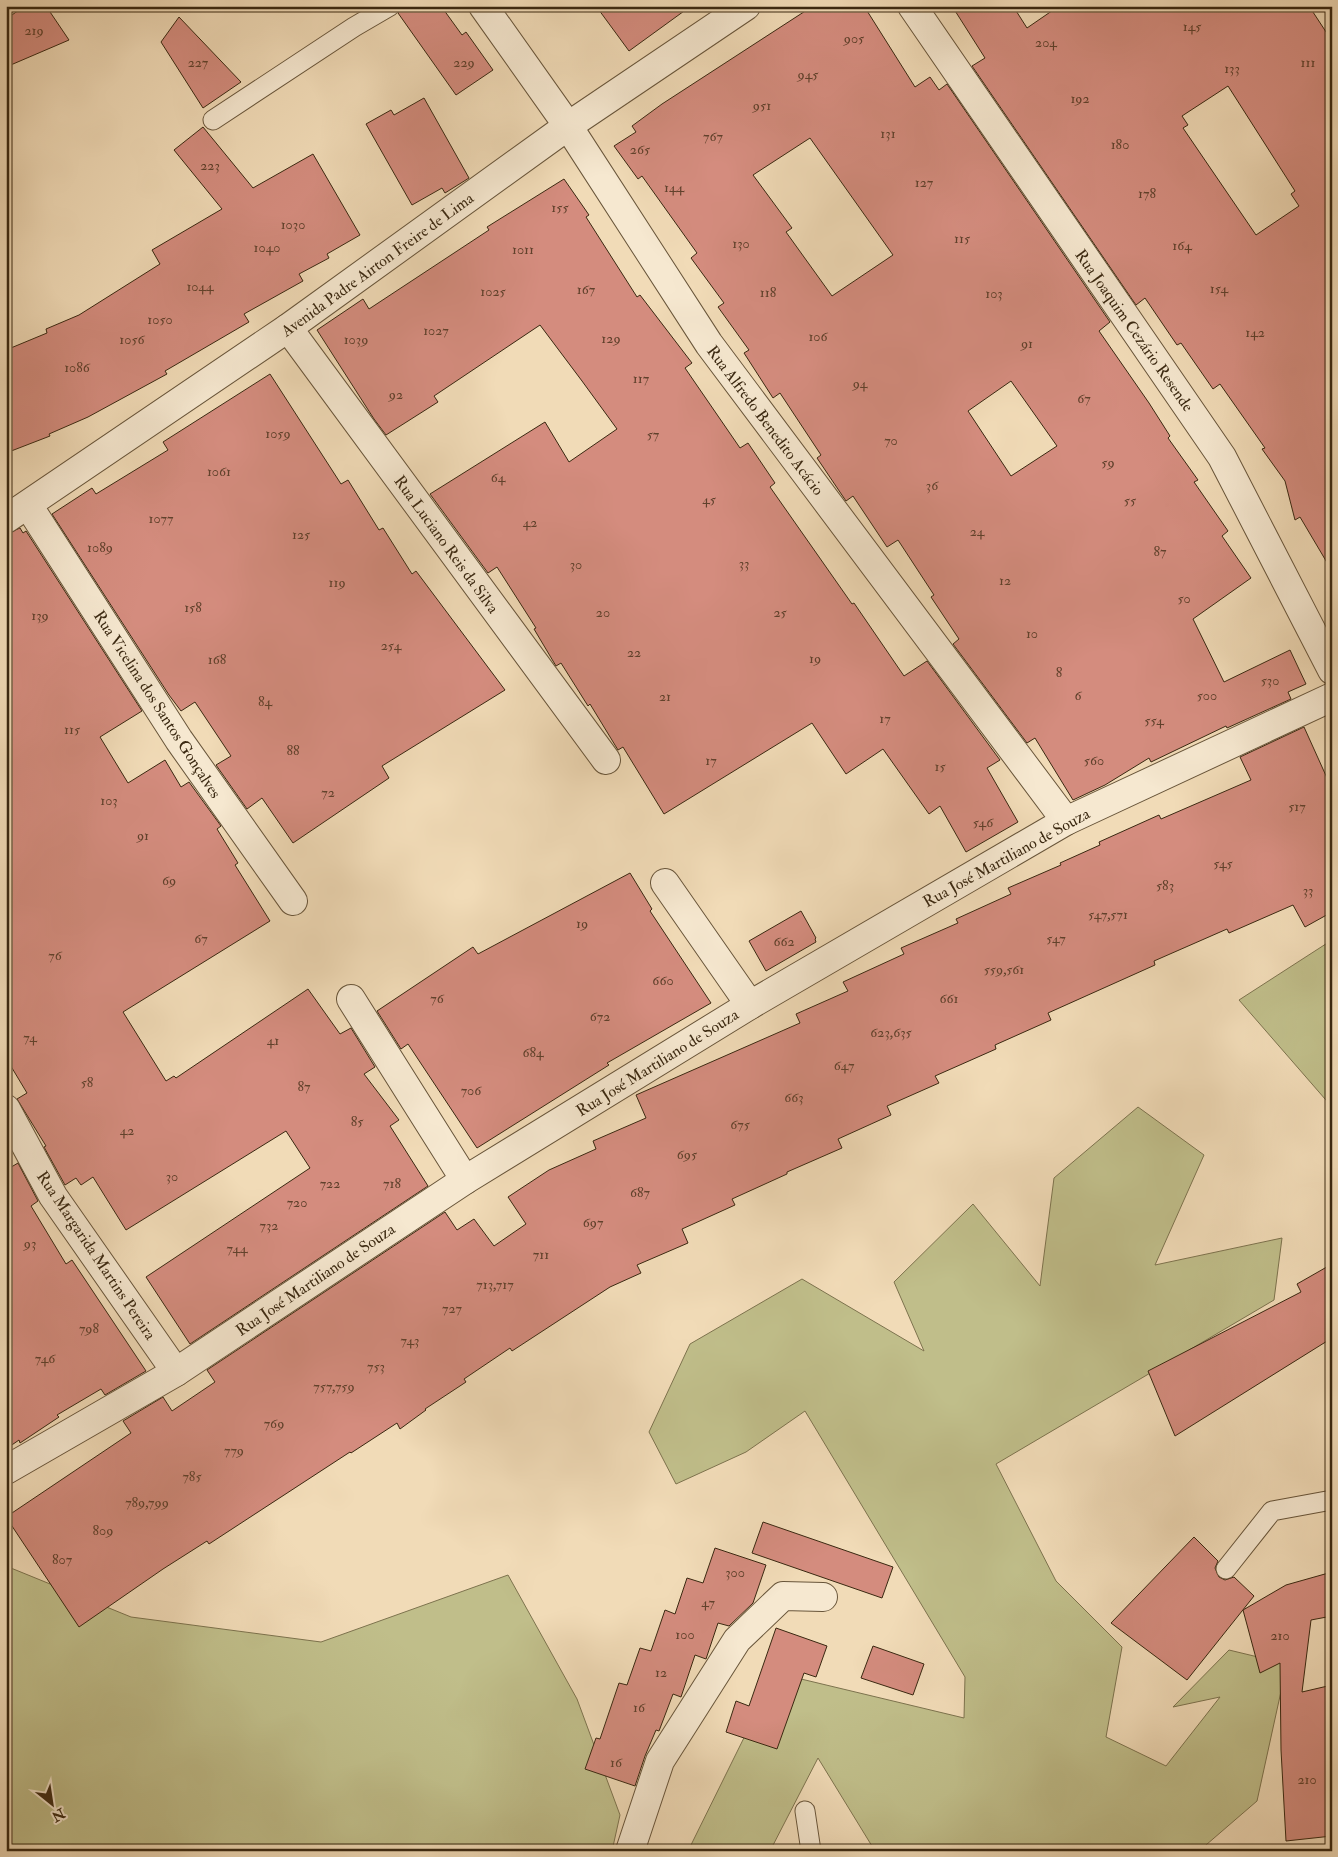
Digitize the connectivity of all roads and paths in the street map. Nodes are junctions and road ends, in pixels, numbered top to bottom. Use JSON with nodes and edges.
{"nodes":[{"id":1,"x":390,"y":6,"type":"edge"},
{"id":2,"x":483,"y":6,"type":"edge"},
{"id":3,"x":746,"y":6,"type":"edge"},
{"id":4,"x":912,"y":6,"type":"edge"},
{"id":5,"x":213,"y":120,"type":"dead end"},
{"id":6,"x":568,"y":126,"type":"junction"},
{"id":7,"x":288,"y":328,"type":"junction"},
{"id":8,"x":17,"y":512,"type":"edge"},
{"id":9,"x":1332,"y":670,"type":"edge"},
{"id":10,"x":1332,"y":697,"type":"edge"},
{"id":11,"x":606,"y":760,"type":"dead end"},
{"id":12,"x":1066,"y":821,"type":"junction"},
{"id":13,"x":665,"y":883,"type":"dead end"},
{"id":14,"x":293,"y":901,"type":"dead end"},
{"id":15,"x":351,"y":999,"type":"dead end"},
{"id":16,"x":750,"y":1006,"type":"junction"},
{"id":17,"x":6,"y":1109,"type":"edge"},
{"id":18,"x":464,"y":1180,"type":"junction"},
{"id":19,"x":176,"y":1372,"type":"junction"},
{"id":20,"x":6,"y":1470,"type":"edge"},
{"id":21,"x":1332,"y":1500,"type":"edge"},
{"id":22,"x":1226,"y":1568,"type":"dead end"},
{"id":23,"x":823,"y":1597,"type":"dead end"},
{"id":24,"x":805,"y":1811,"type":"dead end"},
{"id":25,"x":630,"y":1851,"type":"edge"},
{"id":26,"x":810,"y":1851,"type":"edge"}],
"edges":[{"from":1,"to":5,"type":"lane"},
{"from":2,"to":6,"type":"street","name":"Rua Alfredo Benedito Acácio"},
{"from":3,"to":6,"type":"street","name":"Avenida Padre Airton Freire de Lima"},
{"from":4,"to":9,"type":"street","name":"Rua Joaquim Cezário Resende"},
{"from":6,"to":7,"type":"street","name":"Avenida Padre Airton Freire de Lima"},
{"from":6,"to":12,"type":"street","name":"Rua Alfredo Benedito Acácio"},
{"from":7,"to":8,"type":"street","name":"Avenida Padre Airton Freire de Lima"},
{"from":7,"to":11,"type":"street","name":"Rua Luciano Reis da Silva"},
{"from":8,"to":14,"type":"street","name":"Rua Vicelina dos Santos Gonçalves"},
{"from":10,"to":12,"type":"street","name":"Rua José Martiliano de Souza"},
{"from":12,"to":16,"type":"street","name":"Rua José Martiliano de Souza"},
{"from":13,"to":16,"type":"street"},
{"from":15,"to":18,"type":"street"},
{"from":16,"to":18,"type":"street","name":"Rua José Martiliano de Souza"},
{"from":17,"to":19,"type":"street","name":"Rua Margarida Martins Pereira"},
{"from":18,"to":19,"type":"street","name":"Rua José Martiliano de Souza"},
{"from":19,"to":20,"type":"street","name":"Rua José Martiliano de Souza"},
{"from":21,"to":22,"type":"lane"},
{"from":23,"to":25,"type":"street"},
{"from":24,"to":26,"type":"lane"}]}
